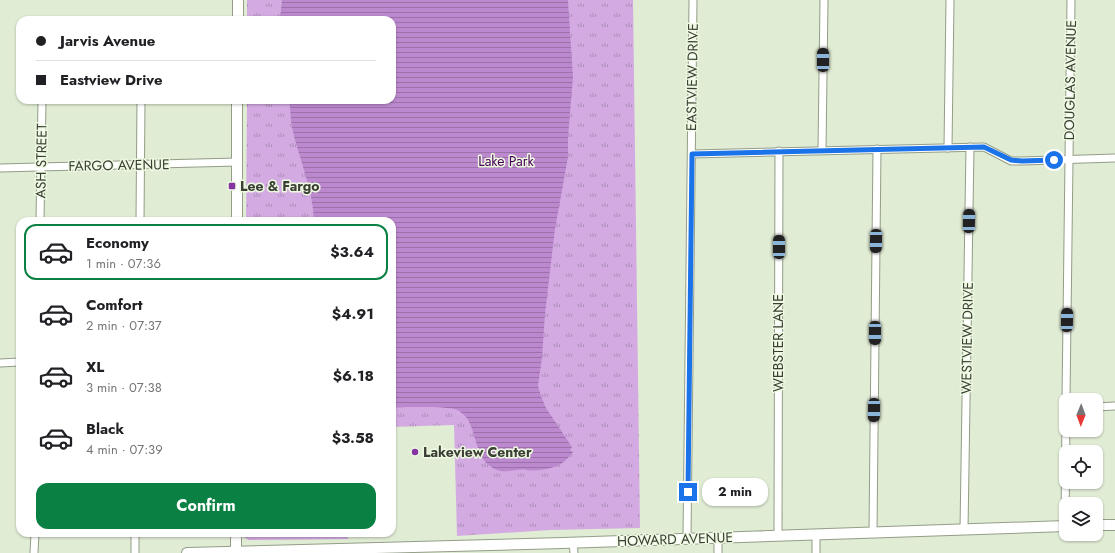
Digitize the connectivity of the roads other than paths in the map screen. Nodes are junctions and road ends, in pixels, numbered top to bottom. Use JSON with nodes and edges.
{"nodes":[{"id":1,"x":238,"y":0,"type":"edge"},
{"id":2,"x":693,"y":0,"type":"edge"},
{"id":3,"x":824,"y":0,"type":"edge"},
{"id":4,"x":950,"y":0,"type":"edge"},
{"id":5,"x":1071,"y":0,"type":"edge"},
{"id":6,"x":238,"y":16,"type":"edge"},
{"id":7,"x":42,"y":104,"type":"edge"},
{"id":8,"x":141,"y":104,"type":"edge"},
{"id":9,"x":237,"y":104,"type":"edge"},
{"id":10,"x":970,"y":147,"type":"junction"},
{"id":11,"x":948,"y":148,"type":"junction"},
{"id":12,"x":877,"y":149,"type":"junction"},
{"id":13,"x":822,"y":150,"type":"junction"},
{"id":14,"x":779,"y":151,"type":"junction"},
{"id":15,"x":692,"y":154,"type":"junction"},
{"id":16,"x":1115,"y":158,"type":"edge"},
{"id":17,"x":1070,"y":160,"type":"junction"},
{"id":18,"x":237,"y":162,"type":"junction"},
{"id":19,"x":141,"y":165,"type":"junction"},
{"id":20,"x":41,"y":167,"type":"junction"},
{"id":21,"x":0,"y":168,"type":"edge"},
{"id":22,"x":40,"y":217,"type":"edge"},
{"id":23,"x":140,"y":217,"type":"edge"},
{"id":24,"x":237,"y":217,"type":"edge"},
{"id":25,"x":16,"y":362,"type":"edge"},
{"id":26,"x":0,"y":363,"type":"edge"},
{"id":27,"x":1066,"y":393,"type":"edge"},
{"id":28,"x":1115,"y":406,"type":"edge"},
{"id":29,"x":1103,"y":407,"type":"edge"},
{"id":30,"x":1066,"y":437,"type":"edge"},
{"id":31,"x":1065,"y":497,"type":"edge"},
{"id":32,"x":1103,"y":525,"type":"edge"},
{"id":33,"x":1115,"y":525,"type":"edge"},
{"id":34,"x":1059,"y":526,"type":"edge"},
{"id":35,"x":964,"y":530,"type":"junction"},
{"id":36,"x":873,"y":532,"type":"junction"},
{"id":37,"x":816,"y":534,"type":"junction"},
{"id":38,"x":778,"y":535,"type":"junction"},
{"id":39,"x":34,"y":537,"type":"edge"},
{"id":40,"x":135,"y":537,"type":"edge"},
{"id":41,"x":236,"y":537,"type":"edge"},
{"id":42,"x":718,"y":537,"type":"junction"},
{"id":43,"x":687,"y":538,"type":"junction"},
{"id":44,"x":574,"y":542,"type":"junction"},
{"id":45,"x":351,"y":551,"type":"edge"},
{"id":46,"x":236,"y":552,"type":"edge"},
{"id":47,"x":34,"y":553,"type":"edge"},
{"id":48,"x":135,"y":553,"type":"edge"},
{"id":49,"x":187,"y":553,"type":"edge"},
{"id":50,"x":574,"y":553,"type":"edge"},
{"id":51,"x":718,"y":553,"type":"edge"},
{"id":52,"x":816,"y":553,"type":"edge"}],
"edges":[{"from":1,"to":6,"type":"street"},
{"from":2,"to":15,"type":"street","name":"EASTVIEW DRIVE"},
{"from":3,"to":13,"type":"street"},
{"from":4,"to":11,"type":"street"},
{"from":5,"to":17,"type":"street","name":"DOUGLAS AVENUE"},
{"from":7,"to":20,"type":"street","name":"ASH STREET"},
{"from":8,"to":19,"type":"street"},
{"from":9,"to":18,"type":"street"},
{"from":10,"to":11,"type":"street"},
{"from":10,"to":17,"type":"street"},
{"from":10,"to":35,"type":"street","name":"WESTVIEW DRIVE"},
{"from":11,"to":12,"type":"street"},
{"from":12,"to":13,"type":"street"},
{"from":12,"to":36,"type":"street"},
{"from":13,"to":14,"type":"street"},
{"from":14,"to":15,"type":"street"},
{"from":14,"to":38,"type":"street","name":"WEBSTER LANE"},
{"from":15,"to":43,"type":"street","name":"EASTVIEW DRIVE"},
{"from":16,"to":17,"type":"street"},
{"from":17,"to":27,"type":"street","name":"DOUGLAS AVENUE"},
{"from":18,"to":19,"type":"street","name":"FARGO AVENUE"},
{"from":18,"to":24,"type":"street"},
{"from":19,"to":20,"type":"street","name":"FARGO AVENUE"},
{"from":19,"to":23,"type":"street"},
{"from":20,"to":21,"type":"street","name":"FARGO AVENUE"},
{"from":20,"to":22,"type":"street","name":"ASH STREET"},
{"from":25,"to":26,"type":"street"},
{"from":28,"to":29,"type":"street"},
{"from":30,"to":31,"type":"street"},
{"from":32,"to":33,"type":"street"},
{"from":34,"to":35,"type":"street","name":"HOWARD AVENUE"},
{"from":35,"to":36,"type":"street","name":"HOWARD AVENUE"},
{"from":36,"to":37,"type":"street","name":"HOWARD AVENUE"},
{"from":37,"to":38,"type":"street","name":"HOWARD AVENUE"},
{"from":37,"to":52,"type":"street"},
{"from":38,"to":42,"type":"street","name":"HOWARD AVENUE"},
{"from":39,"to":47,"type":"street"},
{"from":40,"to":48,"type":"street"},
{"from":41,"to":46,"type":"street"},
{"from":42,"to":43,"type":"street","name":"HOWARD AVENUE"},
{"from":42,"to":51,"type":"street"},
{"from":43,"to":44,"type":"street","name":"HOWARD AVENUE"},
{"from":44,"to":45,"type":"street","name":"HOWARD AVENUE"},
{"from":44,"to":50,"type":"street"},
{"from":45,"to":46,"type":"street","name":"HOWARD AVENUE"},
{"from":46,"to":49,"type":"street","name":"HOWARD AVENUE"}]}
